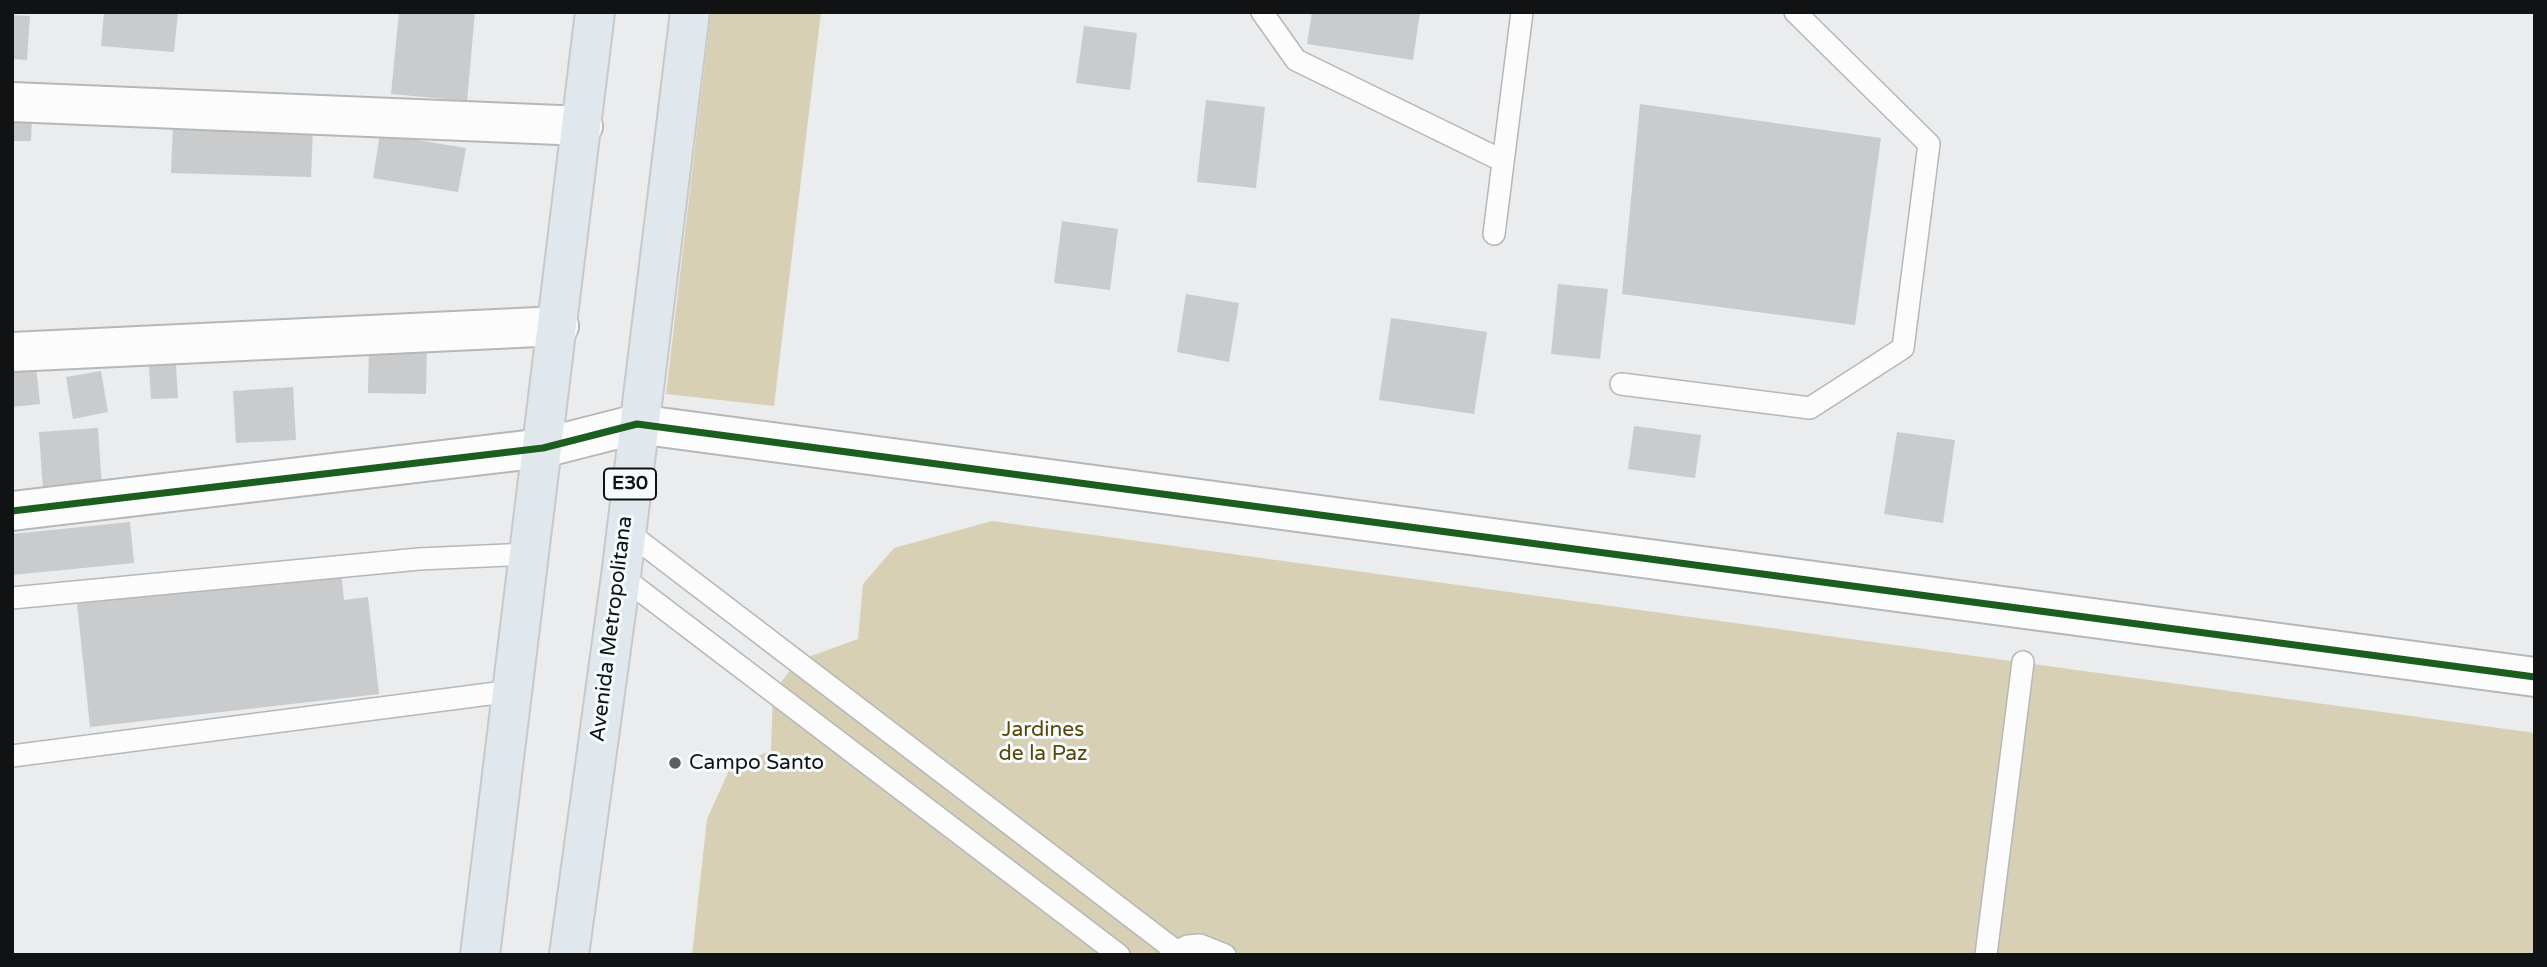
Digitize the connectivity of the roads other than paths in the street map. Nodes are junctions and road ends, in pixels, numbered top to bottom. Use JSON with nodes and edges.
{"nodes":[{"id":1,"x":596,"y":12,"type":"edge"},
{"id":2,"x":691,"y":12,"type":"edge"},
{"id":3,"x":1262,"y":12,"type":"edge"},
{"id":4,"x":1522,"y":12,"type":"edge"},
{"id":5,"x":1795,"y":12,"type":"edge"},
{"id":6,"x":12,"y":102,"type":"edge"},
{"id":7,"x":583,"y":126,"type":"junction"},
{"id":8,"x":1503,"y":161,"type":"junction"},
{"id":9,"x":1494,"y":234,"type":"dead end"},
{"id":10,"x":559,"y":326,"type":"junction"},
{"id":11,"x":12,"y":352,"type":"edge"},
{"id":12,"x":1621,"y":384,"type":"dead end"},
{"id":13,"x":637,"y":424,"type":"junction"},
{"id":14,"x":543,"y":448,"type":"junction"},
{"id":15,"x":12,"y":511,"type":"edge"},
{"id":16,"x":625,"y":530,"type":"junction"},
{"id":17,"x":529,"y":554,"type":"junction"},
{"id":18,"x":621,"y":576,"type":"junction"},
{"id":19,"x":12,"y":598,"type":"edge"},
{"id":20,"x":2023,"y":662,"type":"dead end"},
{"id":21,"x":2535,"y":677,"type":"edge"},
{"id":22,"x":512,"y":691,"type":"junction"},
{"id":23,"x":12,"y":756,"type":"edge"},
{"id":24,"x":1173,"y":953,"type":"edge"},
{"id":25,"x":480,"y":955,"type":"edge"},
{"id":26,"x":569,"y":955,"type":"edge"},
{"id":27,"x":1119,"y":955,"type":"edge"},
{"id":28,"x":1225,"y":955,"type":"edge"},
{"id":29,"x":1986,"y":955,"type":"edge"}],
"edges":[{"from":1,"to":7,"type":"highway"},
{"from":2,"to":13,"type":"highway","name":"Avenida Metropolitana","number":"E30"},
{"from":3,"to":8,"type":"lane"},
{"from":4,"to":8,"type":"lane"},
{"from":5,"to":12,"type":"lane"},
{"from":6,"to":7,"type":"street"},
{"from":7,"to":10,"type":"highway"},
{"from":8,"to":9,"type":"lane"},
{"from":10,"to":11,"type":"street"},
{"from":10,"to":14,"type":"highway"},
{"from":13,"to":14,"type":"street"},
{"from":13,"to":16,"type":"highway","name":"Avenida Metropolitana","number":"E30"},
{"from":13,"to":21,"type":"street"},
{"from":14,"to":15,"type":"street"},
{"from":14,"to":17,"type":"highway"},
{"from":16,"to":18,"type":"highway","name":"Avenida Metropolitana","number":"E30"},
{"from":16,"to":24,"type":"lane"},
{"from":17,"to":19,"type":"lane"},
{"from":17,"to":22,"type":"highway"},
{"from":18,"to":26,"type":"highway","name":"Avenida Metropolitana","number":"E30"},
{"from":18,"to":27,"type":"lane"},
{"from":20,"to":29,"type":"lane"},
{"from":22,"to":23,"type":"lane"},
{"from":22,"to":25,"type":"highway"},
{"from":24,"to":28,"type":"lane"}]}
